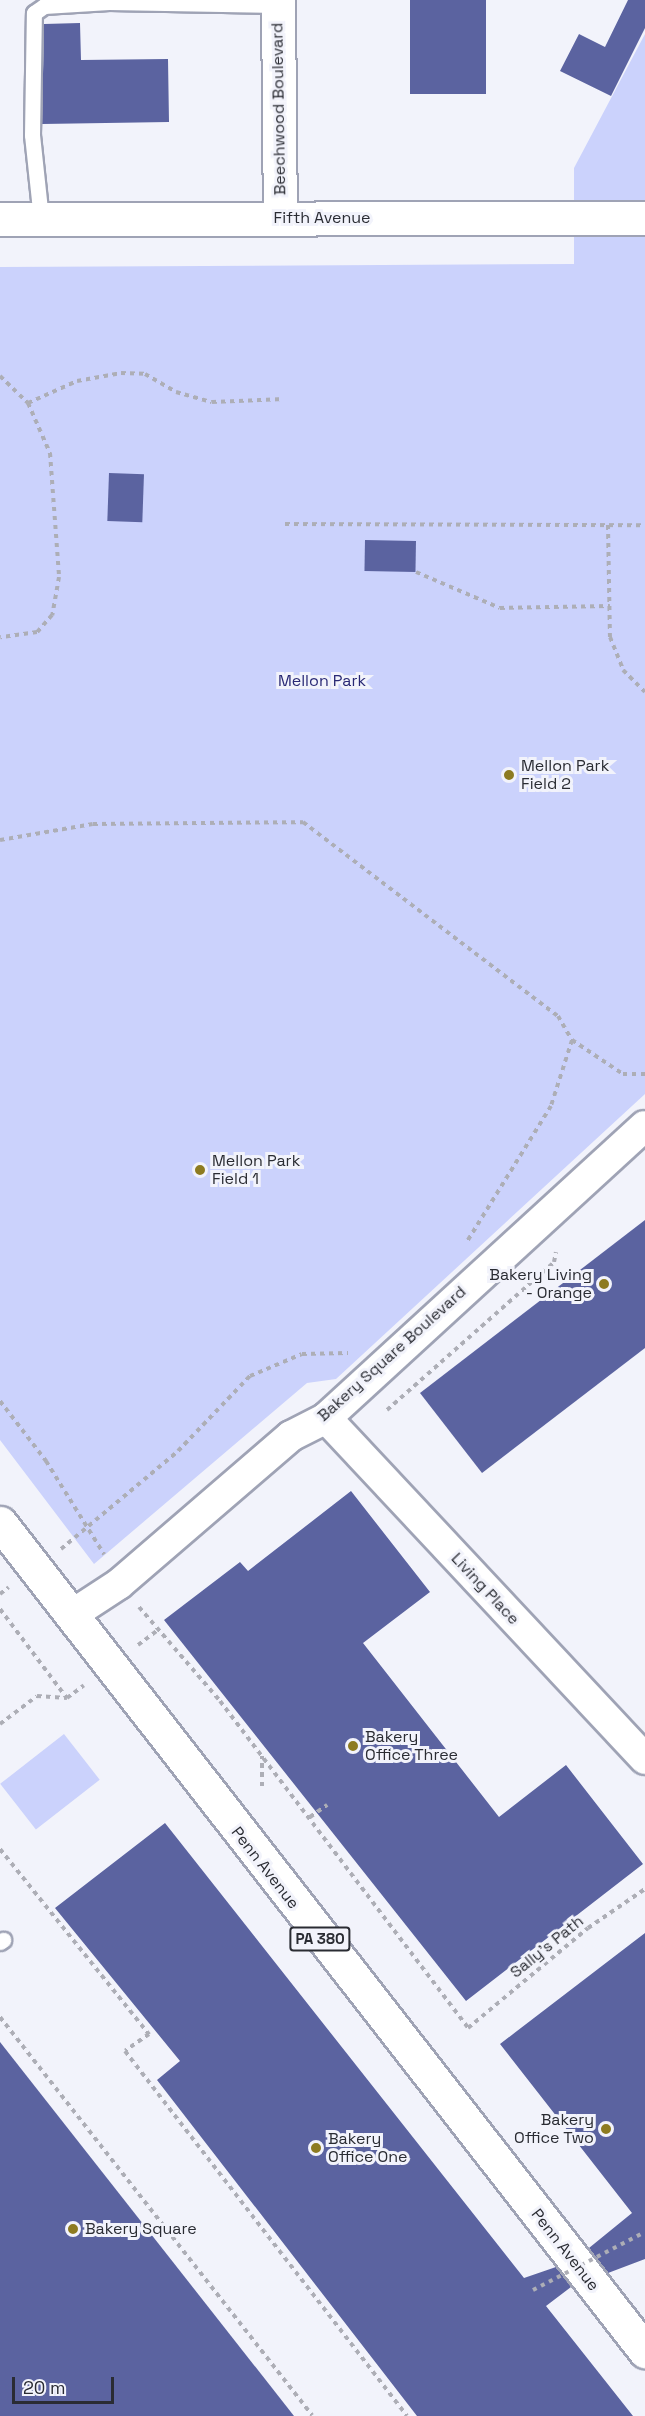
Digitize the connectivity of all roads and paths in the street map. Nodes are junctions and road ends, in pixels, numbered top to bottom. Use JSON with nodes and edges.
{"nodes":[{"id":1,"x":278,"y":2,"type":"edge"},
{"id":2,"x":280,"y":218,"type":"junction"},
{"id":3,"x":645,"y":218,"type":"edge"},
{"id":4,"x":0,"y":219,"type":"edge"},
{"id":5,"x":41,"y":219,"type":"junction"},
{"id":6,"x":0,"y":376,"type":"edge"},
{"id":7,"x":285,"y":399,"type":"dead end"},
{"id":8,"x":28,"y":403,"type":"junction"},
{"id":9,"x":285,"y":524,"type":"dead end"},
{"id":10,"x":608,"y":525,"type":"junction"},
{"id":11,"x":645,"y":525,"type":"edge"},
{"id":12,"x":416,"y":572,"type":"dead end"},
{"id":13,"x":610,"y":606,"type":"junction"},
{"id":14,"x":0,"y":637,"type":"edge"},
{"id":15,"x":645,"y":692,"type":"edge"},
{"id":16,"x":0,"y":840,"type":"edge"},
{"id":17,"x":572,"y":1040,"type":"junction"},
{"id":18,"x":645,"y":1074,"type":"edge"},
{"id":19,"x":645,"y":1126,"type":"edge"},
{"id":20,"x":458,"y":1250,"type":"dead end"},
{"id":21,"x":358,"y":1345,"type":"dead end"},
{"id":22,"x":0,"y":1401,"type":"edge"},
{"id":23,"x":326,"y":1418,"type":"junction"},
{"id":24,"x":0,"y":1523,"type":"edge"},
{"id":25,"x":91,"y":1528,"type":"junction"},
{"id":26,"x":34,"y":1568,"type":"junction"},
{"id":27,"x":119,"y":1584,"type":"junction"},
{"id":28,"x":0,"y":1594,"type":"edge"},
{"id":29,"x":0,"y":1609,"type":"edge"},
{"id":30,"x":73,"y":1614,"type":"junction"},
{"id":31,"x":67,"y":1698,"type":"dead end"},
{"id":32,"x":262,"y":1755,"type":"junction"},
{"id":33,"x":645,"y":1759,"type":"edge"},
{"id":34,"x":262,"y":1786,"type":"dead end"},
{"id":35,"x":327,"y":1806,"type":"dead end"},
{"id":36,"x":310,"y":1817,"type":"junction"},
{"id":37,"x":0,"y":1849,"type":"edge"},
{"id":38,"x":645,"y":1889,"type":"edge"},
{"id":39,"x":0,"y":2017,"type":"edge"},
{"id":40,"x":645,"y":2232,"type":"edge"},
{"id":41,"x":533,"y":2290,"type":"dead end"},
{"id":42,"x":645,"y":2351,"type":"edge"},
{"id":43,"x":312,"y":2415,"type":"edge"},
{"id":44,"x":407,"y":2416,"type":"edge"}],
"edges":[{"from":1,"to":2,"type":"main road","name":"Beechwood Boulevard"},
{"from":1,"to":5,"type":"lane"},
{"from":2,"to":3,"type":"main road","name":"Fifth Avenue"},
{"from":2,"to":5,"type":"main road","name":"Fifth Avenue"},
{"from":4,"to":5,"type":"main road","name":"Fifth Avenue"},
{"from":6,"to":8,"type":"path"},
{"from":7,"to":8,"type":"path"},
{"from":8,"to":14,"type":"path"},
{"from":9,"to":10,"type":"path"},
{"from":10,"to":11,"type":"path"},
{"from":10,"to":13,"type":"path"},
{"from":12,"to":13,"type":"path"},
{"from":13,"to":15,"type":"path"},
{"from":16,"to":17,"type":"path"},
{"from":17,"to":18,"type":"path"},
{"from":17,"to":20,"type":"path"},
{"from":19,"to":23,"type":"street","name":"Bakery Square Boulevard"},
{"from":21,"to":25,"type":"path"},
{"from":22,"to":25,"type":"path"},
{"from":23,"to":27,"type":"street","name":"Bakery Square Boulevard"},
{"from":23,"to":33,"type":"street","name":"Living Place"},
{"from":24,"to":26,"type":"main road","name":"Penn Avenue","number":"PA 380"},
{"from":25,"to":26,"type":"path"},
{"from":25,"to":27,"type":"path"},
{"from":26,"to":28,"type":"path"},
{"from":26,"to":30,"type":"main road","name":"Penn Avenue","number":"PA 380"},
{"from":27,"to":30,"type":"street","name":"Bakery Square Boulevard"},
{"from":27,"to":32,"type":"path"},
{"from":29,"to":31,"type":"path"},
{"from":30,"to":42,"type":"main road","name":"Penn Avenue","number":"PA 380"},
{"from":32,"to":34,"type":"path"},
{"from":32,"to":36,"type":"path"},
{"from":35,"to":36,"type":"path"},
{"from":36,"to":38,"type":"path","name":"Sally's Path"},
{"from":37,"to":44,"type":"path"},
{"from":39,"to":43,"type":"path"},
{"from":40,"to":41,"type":"path","bridge":true}]}
